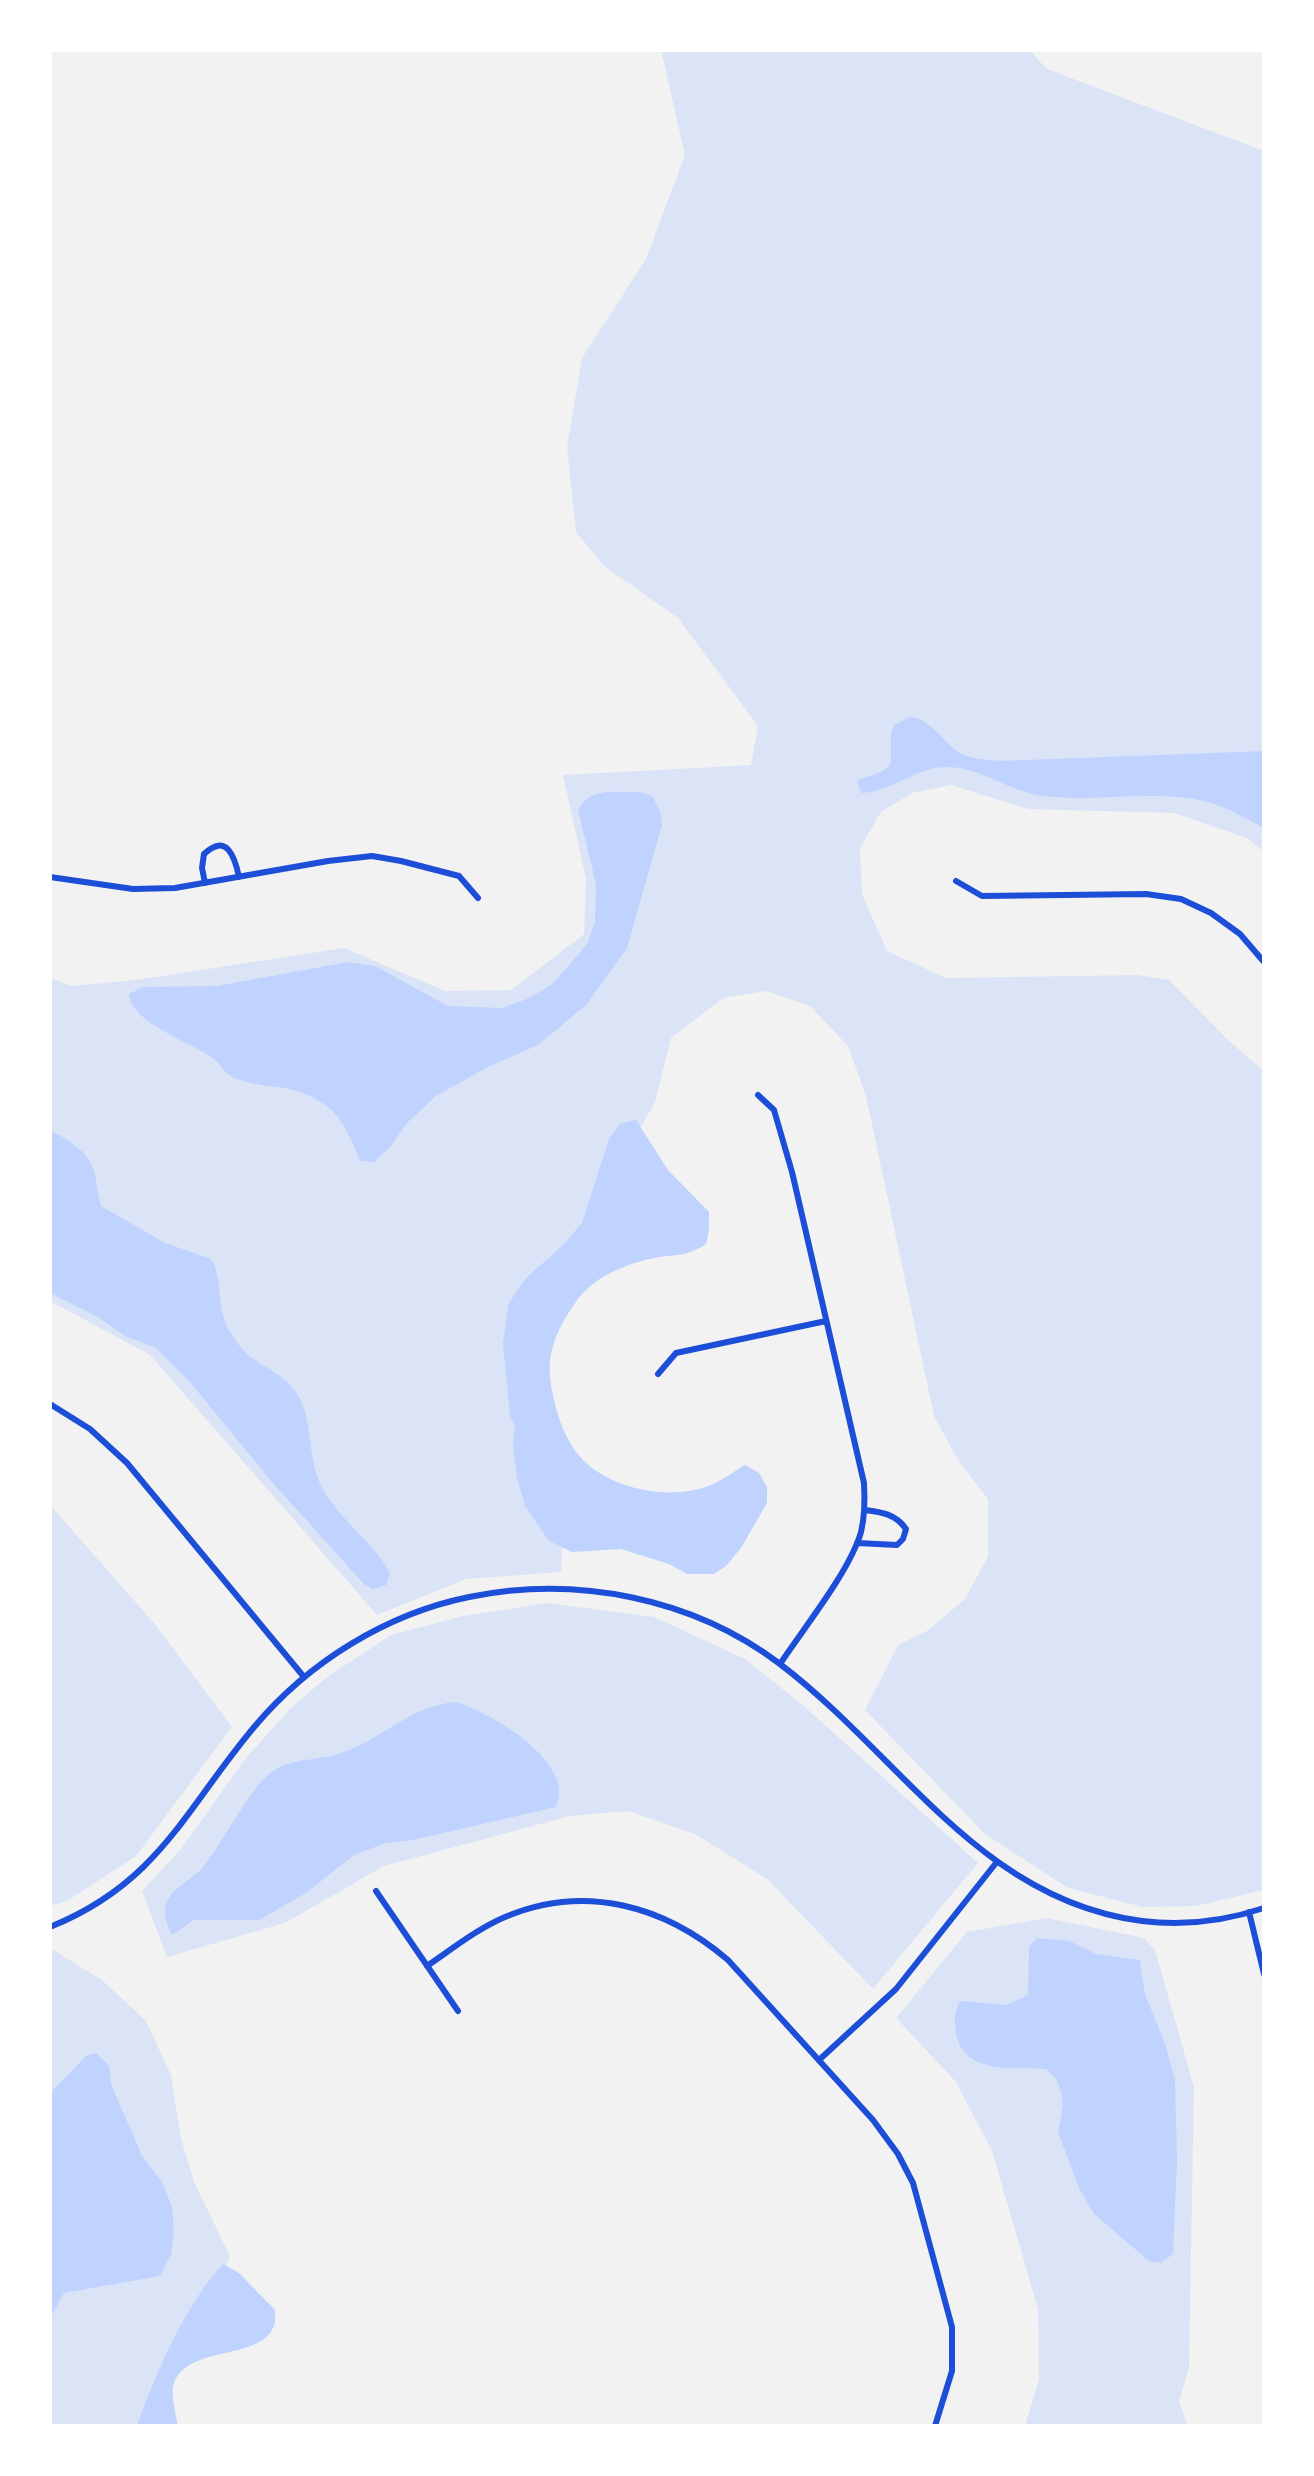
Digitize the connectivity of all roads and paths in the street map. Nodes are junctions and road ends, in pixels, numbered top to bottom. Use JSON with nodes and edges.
{"nodes":[{"id":1,"x":50,"y":877,"type":"edge"},
{"id":2,"x":239,"y":877,"type":"junction"},
{"id":3,"x":956,"y":881,"type":"dead end"},
{"id":4,"x":205,"y":883,"type":"junction"},
{"id":5,"x":478,"y":898,"type":"dead end"},
{"id":6,"x":1264,"y":962,"type":"edge"},
{"id":7,"x":758,"y":1095,"type":"dead end"},
{"id":8,"x":826,"y":1321,"type":"junction"},
{"id":9,"x":658,"y":1374,"type":"dead end"},
{"id":10,"x":50,"y":1404,"type":"edge"},
{"id":11,"x":865,"y":1510,"type":"junction"},
{"id":12,"x":857,"y":1543,"type":"junction"},
{"id":13,"x":780,"y":1664,"type":"junction"},
{"id":14,"x":304,"y":1677,"type":"junction"},
{"id":15,"x":996,"y":1863,"type":"junction"},
{"id":16,"x":376,"y":1891,"type":"dead end"},
{"id":17,"x":1264,"y":1908,"type":"edge"},
{"id":18,"x":1249,"y":1912,"type":"junction"},
{"id":19,"x":50,"y":1927,"type":"edge"},
{"id":20,"x":427,"y":1966,"type":"junction"},
{"id":21,"x":1264,"y":1974,"type":"edge"},
{"id":22,"x":458,"y":2011,"type":"dead end"},
{"id":23,"x":819,"y":2060,"type":"junction"},
{"id":24,"x":935,"y":2426,"type":"edge"}],
"edges":[{"from":1,"to":4,"type":"street"},
{"from":2,"to":4,"type":"street"},
{"from":2,"to":4,"type":"street"},
{"from":2,"to":5,"type":"street"},
{"from":3,"to":6,"type":"street"},
{"from":7,"to":8,"type":"street"},
{"from":8,"to":9,"type":"street"},
{"from":8,"to":11,"type":"street"},
{"from":10,"to":14,"type":"street"},
{"from":11,"to":12,"type":"street"},
{"from":11,"to":12,"type":"street"},
{"from":12,"to":13,"type":"street"},
{"from":13,"to":14,"type":"street"},
{"from":13,"to":15,"type":"street"},
{"from":14,"to":19,"type":"street"},
{"from":15,"to":18,"type":"street"},
{"from":15,"to":23,"type":"street"},
{"from":16,"to":20,"type":"street"},
{"from":17,"to":18,"type":"street"},
{"from":18,"to":21,"type":"street"},
{"from":20,"to":22,"type":"street"},
{"from":20,"to":23,"type":"street"},
{"from":23,"to":24,"type":"street"}]}
